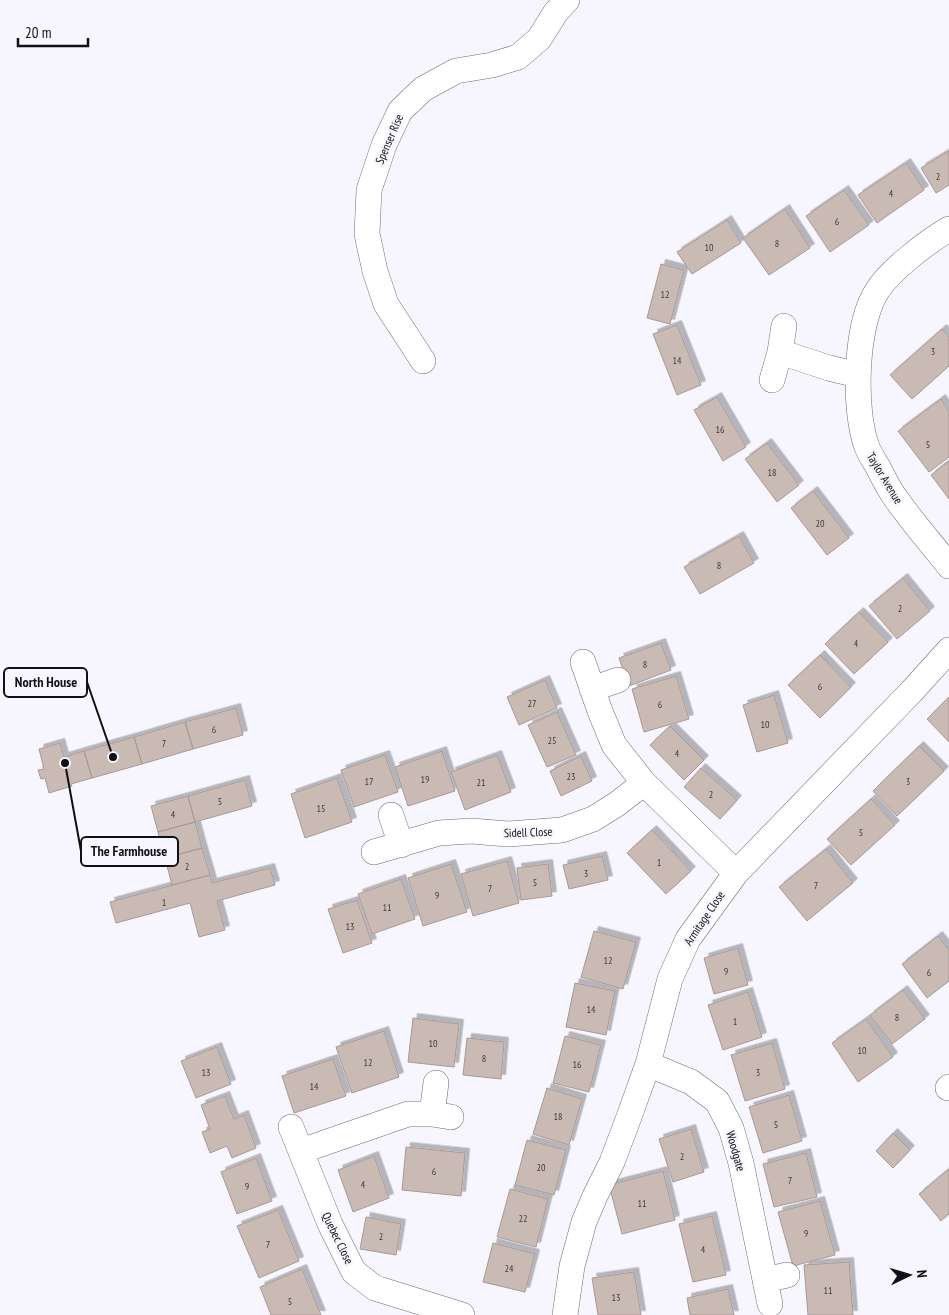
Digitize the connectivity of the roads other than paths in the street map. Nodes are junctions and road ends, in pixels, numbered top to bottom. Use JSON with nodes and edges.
{"nodes":[{"id":1,"x":567,"y":0,"type":"edge"},
{"id":2,"x":949,"y":229,"type":"edge"},
{"id":3,"x":784,"y":326,"type":"dead end"},
{"id":4,"x":780,"y":352,"type":"junction"},
{"id":5,"x":423,"y":361,"type":"dead end"},
{"id":6,"x":858,"y":375,"type":"junction"},
{"id":7,"x":772,"y":380,"type":"dead end"},
{"id":8,"x":949,"y":566,"type":"edge"},
{"id":9,"x":949,"y":650,"type":"edge"},
{"id":10,"x":583,"y":662,"type":"dead end"},
{"id":11,"x":618,"y":680,"type":"dead end"},
{"id":12,"x":592,"y":689,"type":"junction"},
{"id":13,"x":644,"y":782,"type":"junction"},
{"id":14,"x":391,"y":816,"type":"dead end"},
{"id":15,"x":401,"y":845,"type":"junction"},
{"id":16,"x":374,"y":852,"type":"dead end"},
{"id":17,"x":736,"y":872,"type":"junction"},
{"id":18,"x":648,"y":1064,"type":"junction"},
{"id":19,"x":436,"y":1083,"type":"dead end"},
{"id":20,"x":291,"y":1127,"type":"dead end"},
{"id":21,"x":301,"y":1151,"type":"junction"},
{"id":22,"x":770,"y":1304,"type":"dead end"},
{"id":23,"x":462,"y":1315,"type":"edge"},
{"id":24,"x":565,"y":1315,"type":"edge"}],
"edges":[{"from":1,"to":5,"type":"street","name":"Spenser Rise"},
{"from":2,"to":6,"type":"street","name":"Taylor Avenue"},
{"from":3,"to":4,"type":"street"},
{"from":4,"to":6,"type":"street"},
{"from":4,"to":7,"type":"street"},
{"from":6,"to":8,"type":"street","name":"Taylor Avenue"},
{"from":9,"to":17,"type":"street","name":"Armitage Close"},
{"from":10,"to":12,"type":"street"},
{"from":11,"to":12,"type":"street"},
{"from":12,"to":13,"type":"street"},
{"from":13,"to":15,"type":"street","name":"Sidell Close"},
{"from":13,"to":17,"type":"street"},
{"from":14,"to":15,"type":"street"},
{"from":15,"to":16,"type":"street","name":"Sidell Close"},
{"from":17,"to":18,"type":"street","name":"Armitage Close"},
{"from":18,"to":22,"type":"street","name":"Woodgate"},
{"from":18,"to":24,"type":"street","name":"Armitage Close"},
{"from":19,"to":21,"type":"street"},
{"from":20,"to":21,"type":"street","name":"Quebec Close"},
{"from":21,"to":23,"type":"street","name":"Quebec Close"}]}
